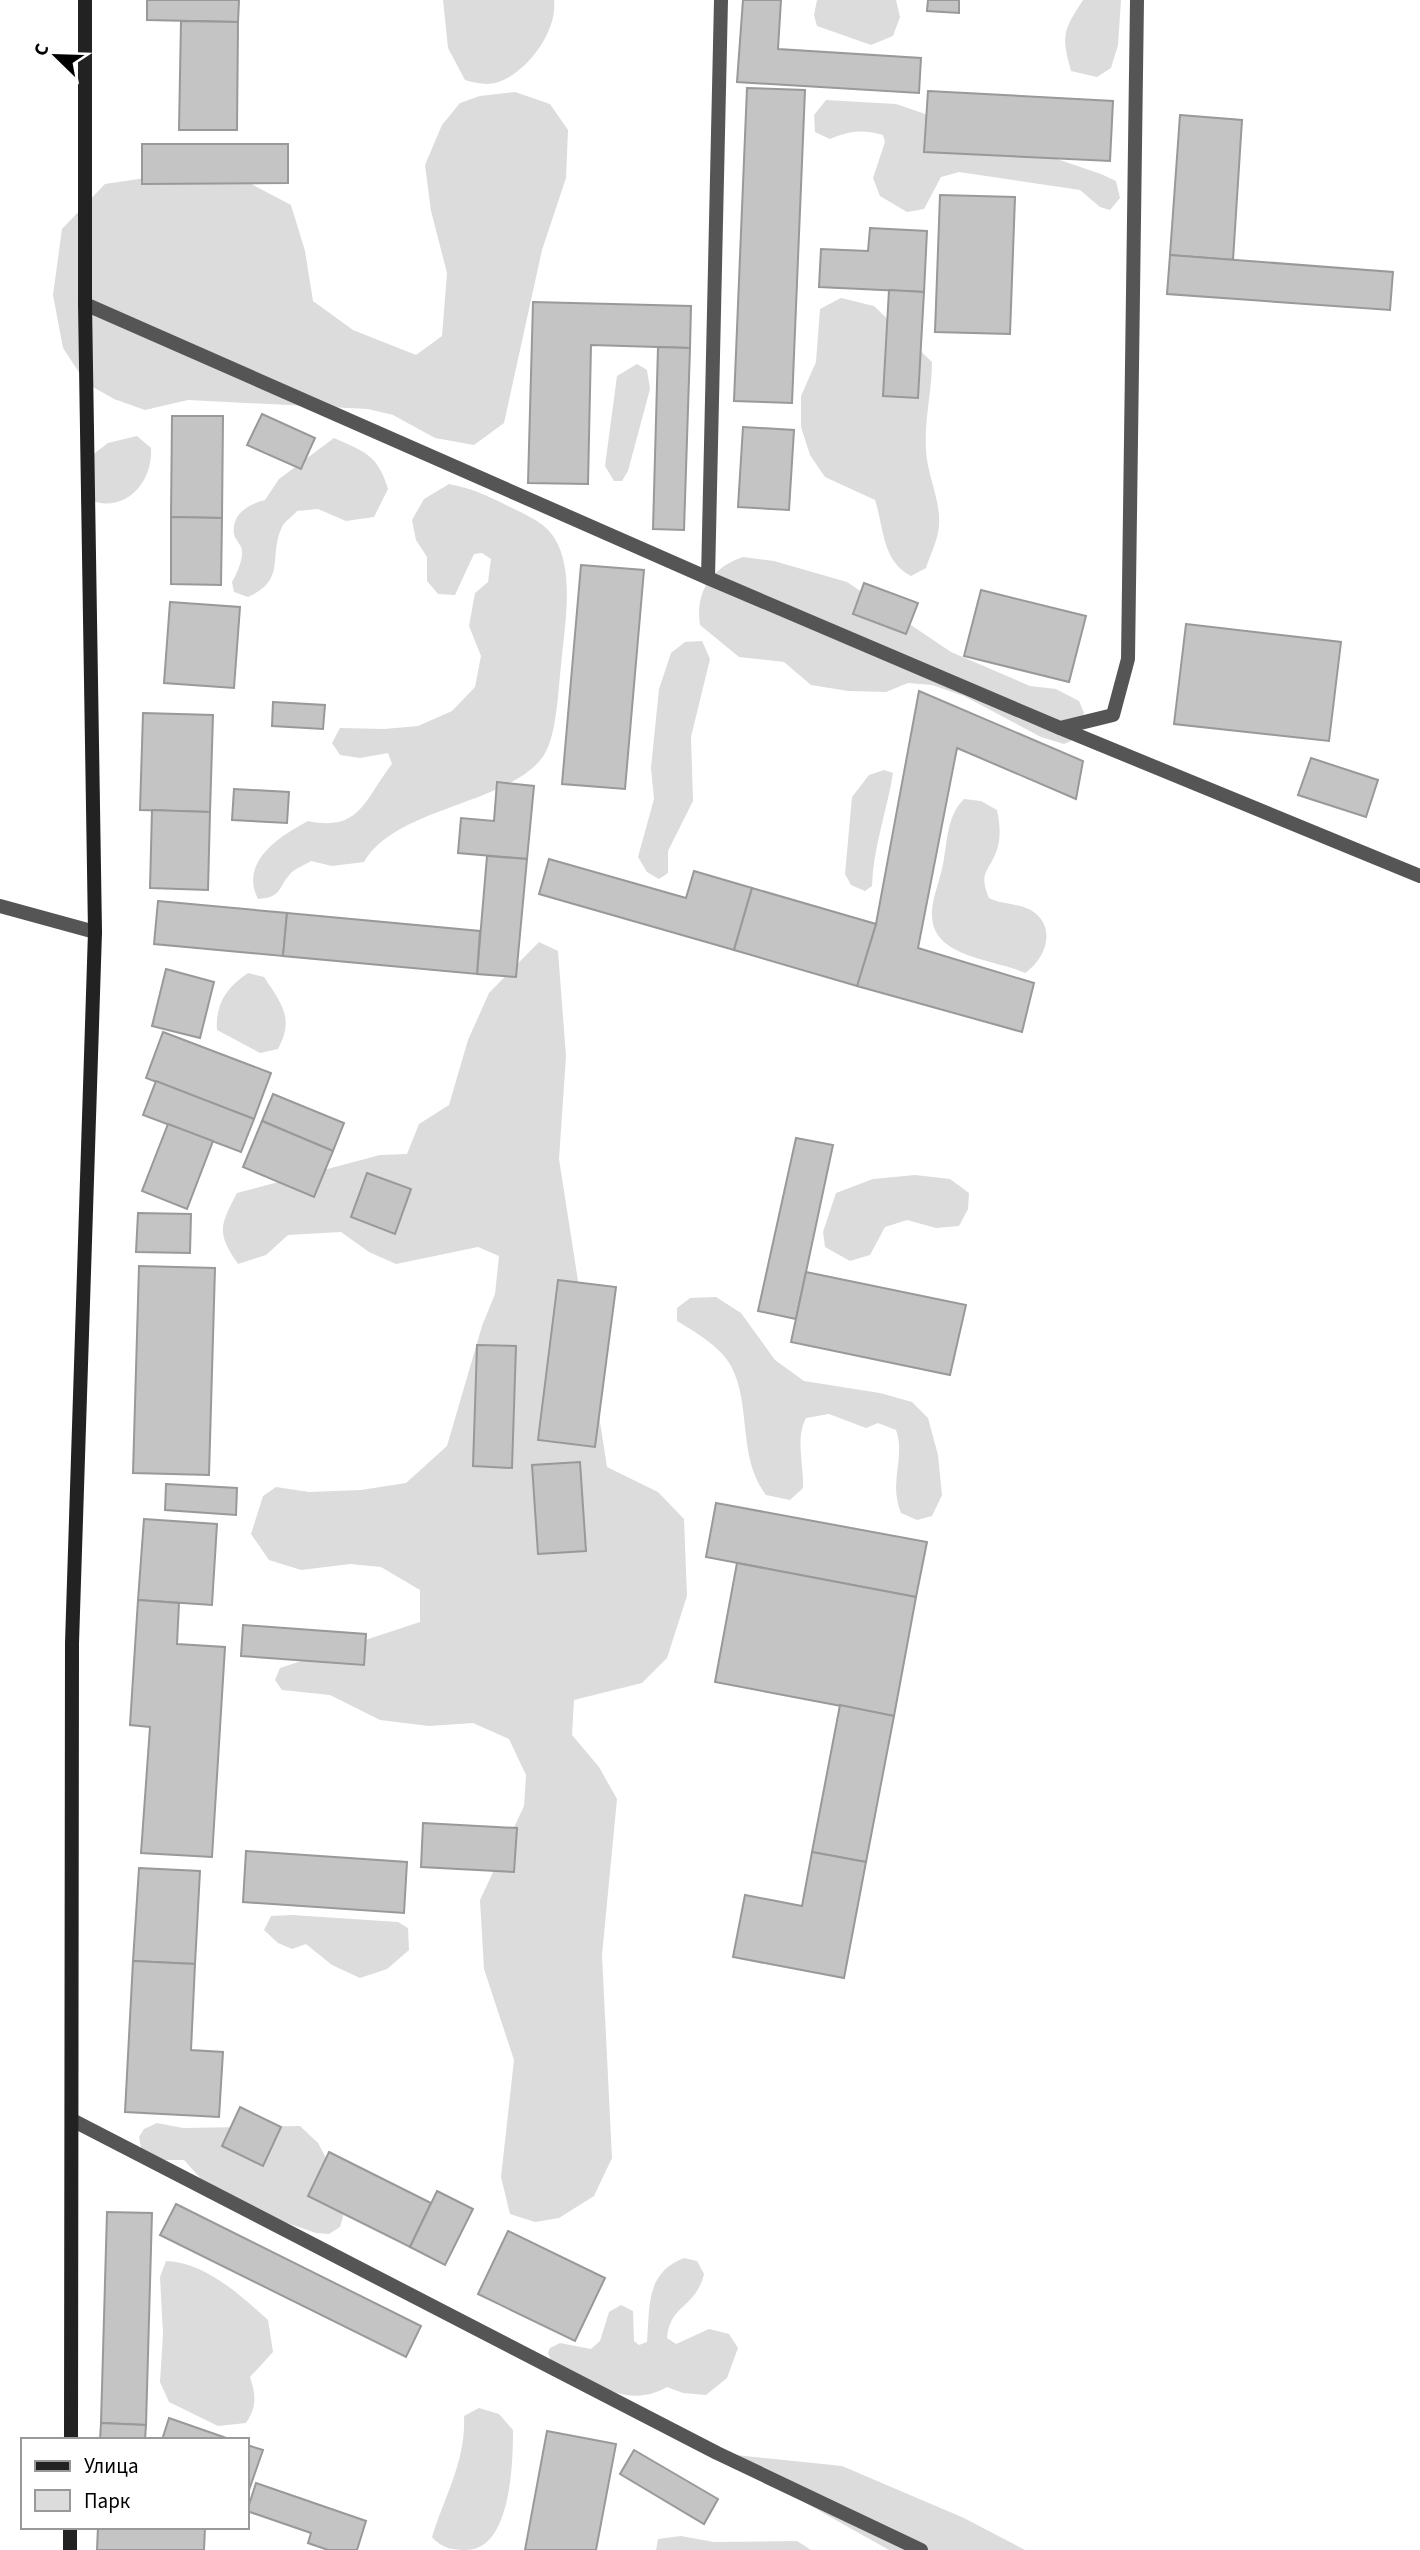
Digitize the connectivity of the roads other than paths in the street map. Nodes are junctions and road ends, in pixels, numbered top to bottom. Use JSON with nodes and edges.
{"nodes":[{"id":1,"x":85,"y":0,"type":"edge"},
{"id":2,"x":721,"y":0,"type":"edge"},
{"id":3,"x":1137,"y":0,"type":"edge"},
{"id":4,"x":85,"y":304,"type":"junction"},
{"id":5,"x":708,"y":578,"type":"junction"},
{"id":6,"x":1060,"y":728,"type":"junction"},
{"id":7,"x":1420,"y":876,"type":"edge"},
{"id":8,"x":0,"y":906,"type":"edge"},
{"id":9,"x":95,"y":932,"type":"junction"},
{"id":10,"x":74,"y":2121,"type":"junction"},
{"id":11,"x":71,"y":2438,"type":"edge"},
{"id":12,"x":70,"y":2529,"type":"edge"},
{"id":13,"x":70,"y":2550,"type":"edge"},
{"id":14,"x":921,"y":2550,"type":"edge"}],
"edges":[{"from":1,"to":4,"type":"main road"},
{"from":2,"to":5,"type":"street"},
{"from":3,"to":6,"type":"street"},
{"from":4,"to":5,"type":"street"},
{"from":4,"to":9,"type":"main road"},
{"from":5,"to":6,"type":"street"},
{"from":6,"to":7,"type":"street"},
{"from":8,"to":9,"type":"street"},
{"from":9,"to":10,"type":"main road"},
{"from":10,"to":11,"type":"main road"},
{"from":10,"to":14,"type":"street"},
{"from":12,"to":13,"type":"main road"}]}
